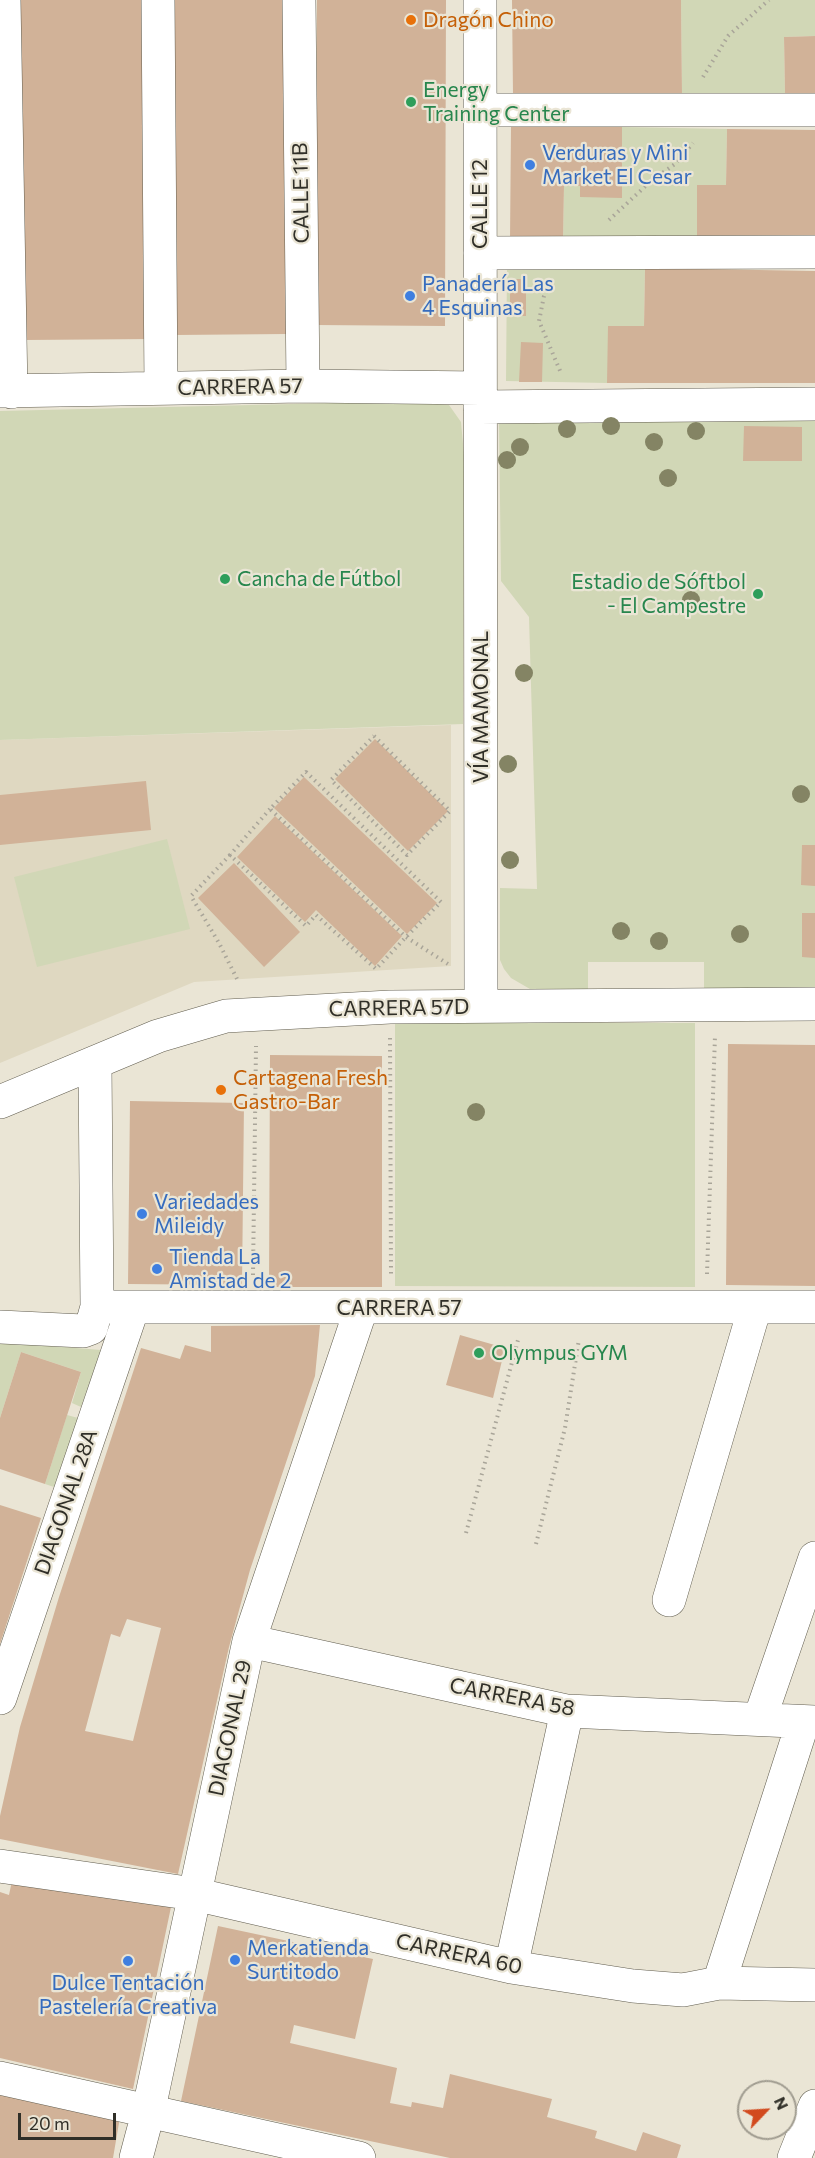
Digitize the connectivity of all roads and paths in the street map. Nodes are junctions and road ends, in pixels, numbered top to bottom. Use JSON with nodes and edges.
{"nodes":[{"id":1,"x":4,"y":0,"type":"edge"},
{"id":2,"x":158,"y":0,"type":"edge"},
{"id":3,"x":299,"y":0,"type":"edge"},
{"id":4,"x":480,"y":0,"type":"edge"},
{"id":5,"x":769,"y":0,"type":"edge"},
{"id":6,"x":480,"y":110,"type":"junction"},
{"id":7,"x":698,"y":110,"type":"junction"},
{"id":8,"x":815,"y":110,"type":"edge"},
{"id":9,"x":579,"y":252,"type":"junction"},
{"id":10,"x":815,"y":252,"type":"edge"},
{"id":11,"x":480,"y":253,"type":"junction"},
{"id":12,"x":303,"y":386,"type":"junction"},
{"id":13,"x":161,"y":388,"type":"junction"},
{"id":14,"x":5,"y":392,"type":"edge"},
{"id":15,"x":480,"y":398,"type":"junction"},
{"id":16,"x":815,"y":404,"type":"edge"},
{"id":17,"x":576,"y":406,"type":"junction"},
{"id":18,"x":270,"y":809,"type":"junction"},
{"id":19,"x":362,"y":811,"type":"junction"},
{"id":20,"x":355,"y":819,"type":"junction"},
{"id":21,"x":230,"y":855,"type":"junction"},
{"id":22,"x":406,"y":937,"type":"junction"},
{"id":23,"x":451,"y":966,"type":"dead end"},
{"id":24,"x":237,"y":979,"type":"dead end"},
{"id":25,"x":815,"y":1004,"type":"edge"},
{"id":26,"x":716,"y":1005,"type":"junction"},
{"id":27,"x":481,"y":1006,"type":"junction"},
{"id":28,"x":390,"y":1007,"type":"junction"},
{"id":29,"x":256,"y":1012,"type":"junction"},
{"id":30,"x":95,"y":1064,"type":"junction"},
{"id":31,"x":0,"y":1102,"type":"edge"},
{"id":32,"x":97,"y":1307,"type":"junction"},
{"id":33,"x":133,"y":1307,"type":"junction"},
{"id":34,"x":253,"y":1308,"type":"junction"},
{"id":35,"x":376,"y":1308,"type":"junction"},
{"id":36,"x":527,"y":1308,"type":"junction"},
{"id":37,"x":578,"y":1308,"type":"junction"},
{"id":38,"x":706,"y":1308,"type":"junction"},
{"id":39,"x":755,"y":1308,"type":"junction"},
{"id":40,"x":815,"y":1308,"type":"edge"},
{"id":41,"x":0,"y":1328,"type":"edge"},
{"id":42,"x":466,"y":1533,"type":"dead end"},
{"id":43,"x":536,"y":1544,"type":"dead end"},
{"id":44,"x":815,"y":1558,"type":"edge"},
{"id":45,"x":669,"y":1600,"type":"dead end"},
{"id":46,"x":249,"y":1641,"type":"junction"},
{"id":47,"x":0,"y":1698,"type":"edge"},
{"id":48,"x":567,"y":1711,"type":"junction"},
{"id":49,"x":760,"y":1718,"type":"junction"},
{"id":50,"x":809,"y":1722,"type":"edge"},
{"id":51,"x":0,"y":1866,"type":"edge"},
{"id":52,"x":194,"y":1894,"type":"junction"},
{"id":53,"x":511,"y":1966,"type":"junction"},
{"id":54,"x":718,"y":1983,"type":"junction"},
{"id":55,"x":815,"y":1985,"type":"edge"},
{"id":56,"x":0,"y":2078,"type":"edge"},
{"id":57,"x":815,"y":2106,"type":"edge"},
{"id":58,"x":148,"y":2113,"type":"junction"},
{"id":59,"x":324,"y":2155,"type":"edge"},
{"id":60,"x":136,"y":2158,"type":"edge"},
{"id":61,"x":359,"y":2158,"type":"edge"},
{"id":62,"x":794,"y":2158,"type":"edge"}],
"edges":[{"from":1,"to":14,"type":"street"},
{"from":2,"to":13,"type":"street"},
{"from":3,"to":12,"type":"street","name":"CALLE 11B"},
{"from":4,"to":6,"type":"street","name":"CALLE 12"},
{"from":5,"to":7,"type":"path"},
{"from":6,"to":7,"type":"street"},
{"from":6,"to":11,"type":"street","name":"CALLE 12"},
{"from":7,"to":8,"type":"street"},
{"from":7,"to":9,"type":"path"},
{"from":9,"to":10,"type":"street"},
{"from":9,"to":11,"type":"street"},
{"from":9,"to":17,"type":"path"},
{"from":11,"to":15,"type":"street","name":"CALLE 12"},
{"from":12,"to":13,"type":"street","name":"CARRERA 57"},
{"from":12,"to":15,"type":"street","name":"CARRERA 57"},
{"from":13,"to":14,"type":"street","name":"CARRERA 57"},
{"from":15,"to":17,"type":"street","name":"CARRERA 57"},
{"from":15,"to":27,"type":"street","name":"VÍA MAMONAL"},
{"from":16,"to":17,"type":"street","name":"CARRERA 57"},
{"from":18,"to":20,"type":"path"},
{"from":18,"to":21,"type":"path"},
{"from":18,"to":22,"type":"path"},
{"from":19,"to":19,"type":"path"},
{"from":19,"to":20,"type":"path"},
{"from":20,"to":22,"type":"path"},
{"from":21,"to":22,"type":"path"},
{"from":21,"to":24,"type":"path"},
{"from":22,"to":23,"type":"path"},
{"from":25,"to":26,"type":"street","name":"CARRERA 57D"},
{"from":26,"to":27,"type":"street","name":"CARRERA 57D"},
{"from":26,"to":38,"type":"path"},
{"from":27,"to":28,"type":"street","name":"CARRERA 57D"},
{"from":28,"to":29,"type":"street","name":"CARRERA 57D"},
{"from":28,"to":35,"type":"path"},
{"from":29,"to":30,"type":"street","name":"CARRERA 57D"},
{"from":29,"to":34,"type":"path"},
{"from":30,"to":31,"type":"street","name":"CARRERA 57D"},
{"from":30,"to":32,"type":"street"},
{"from":32,"to":33,"type":"street","name":"CARRERA 57"},
{"from":32,"to":41,"type":"street"},
{"from":33,"to":34,"type":"street","name":"CARRERA 57"},
{"from":33,"to":47,"type":"street","name":"DIAGONAL 28A"},
{"from":34,"to":35,"type":"street","name":"CARRERA 57"},
{"from":35,"to":36,"type":"street","name":"CARRERA 57"},
{"from":35,"to":46,"type":"street","name":"DIAGONAL 29"},
{"from":36,"to":37,"type":"street","name":"CARRERA 57"},
{"from":36,"to":42,"type":"path"},
{"from":37,"to":38,"type":"street","name":"CARRERA 57"},
{"from":37,"to":43,"type":"path"},
{"from":38,"to":39,"type":"street","name":"CARRERA 57"},
{"from":39,"to":40,"type":"street","name":"CARRERA 57"},
{"from":39,"to":45,"type":"street"},
{"from":44,"to":49,"type":"street"},
{"from":46,"to":48,"type":"street","name":"CARRERA 58"},
{"from":46,"to":52,"type":"street","name":"DIAGONAL 29"},
{"from":48,"to":49,"type":"street","name":"CARRERA 58"},
{"from":48,"to":53,"type":"street"},
{"from":49,"to":50,"type":"street","name":"CARRERA 58"},
{"from":50,"to":54,"type":"street"},
{"from":51,"to":52,"type":"street","name":"CARRERA 60"},
{"from":52,"to":53,"type":"street","name":"CARRERA 60"},
{"from":52,"to":58,"type":"street","name":"DIAGONAL 29"},
{"from":53,"to":54,"type":"street","name":"CARRERA 60"},
{"from":54,"to":55,"type":"street","name":"CARRERA 60"},
{"from":56,"to":58,"type":"street"},
{"from":57,"to":62,"type":"street"},
{"from":58,"to":59,"type":"street"},
{"from":58,"to":60,"type":"street","name":"DIAGONAL 29"},
{"from":59,"to":61,"type":"street"}]}
